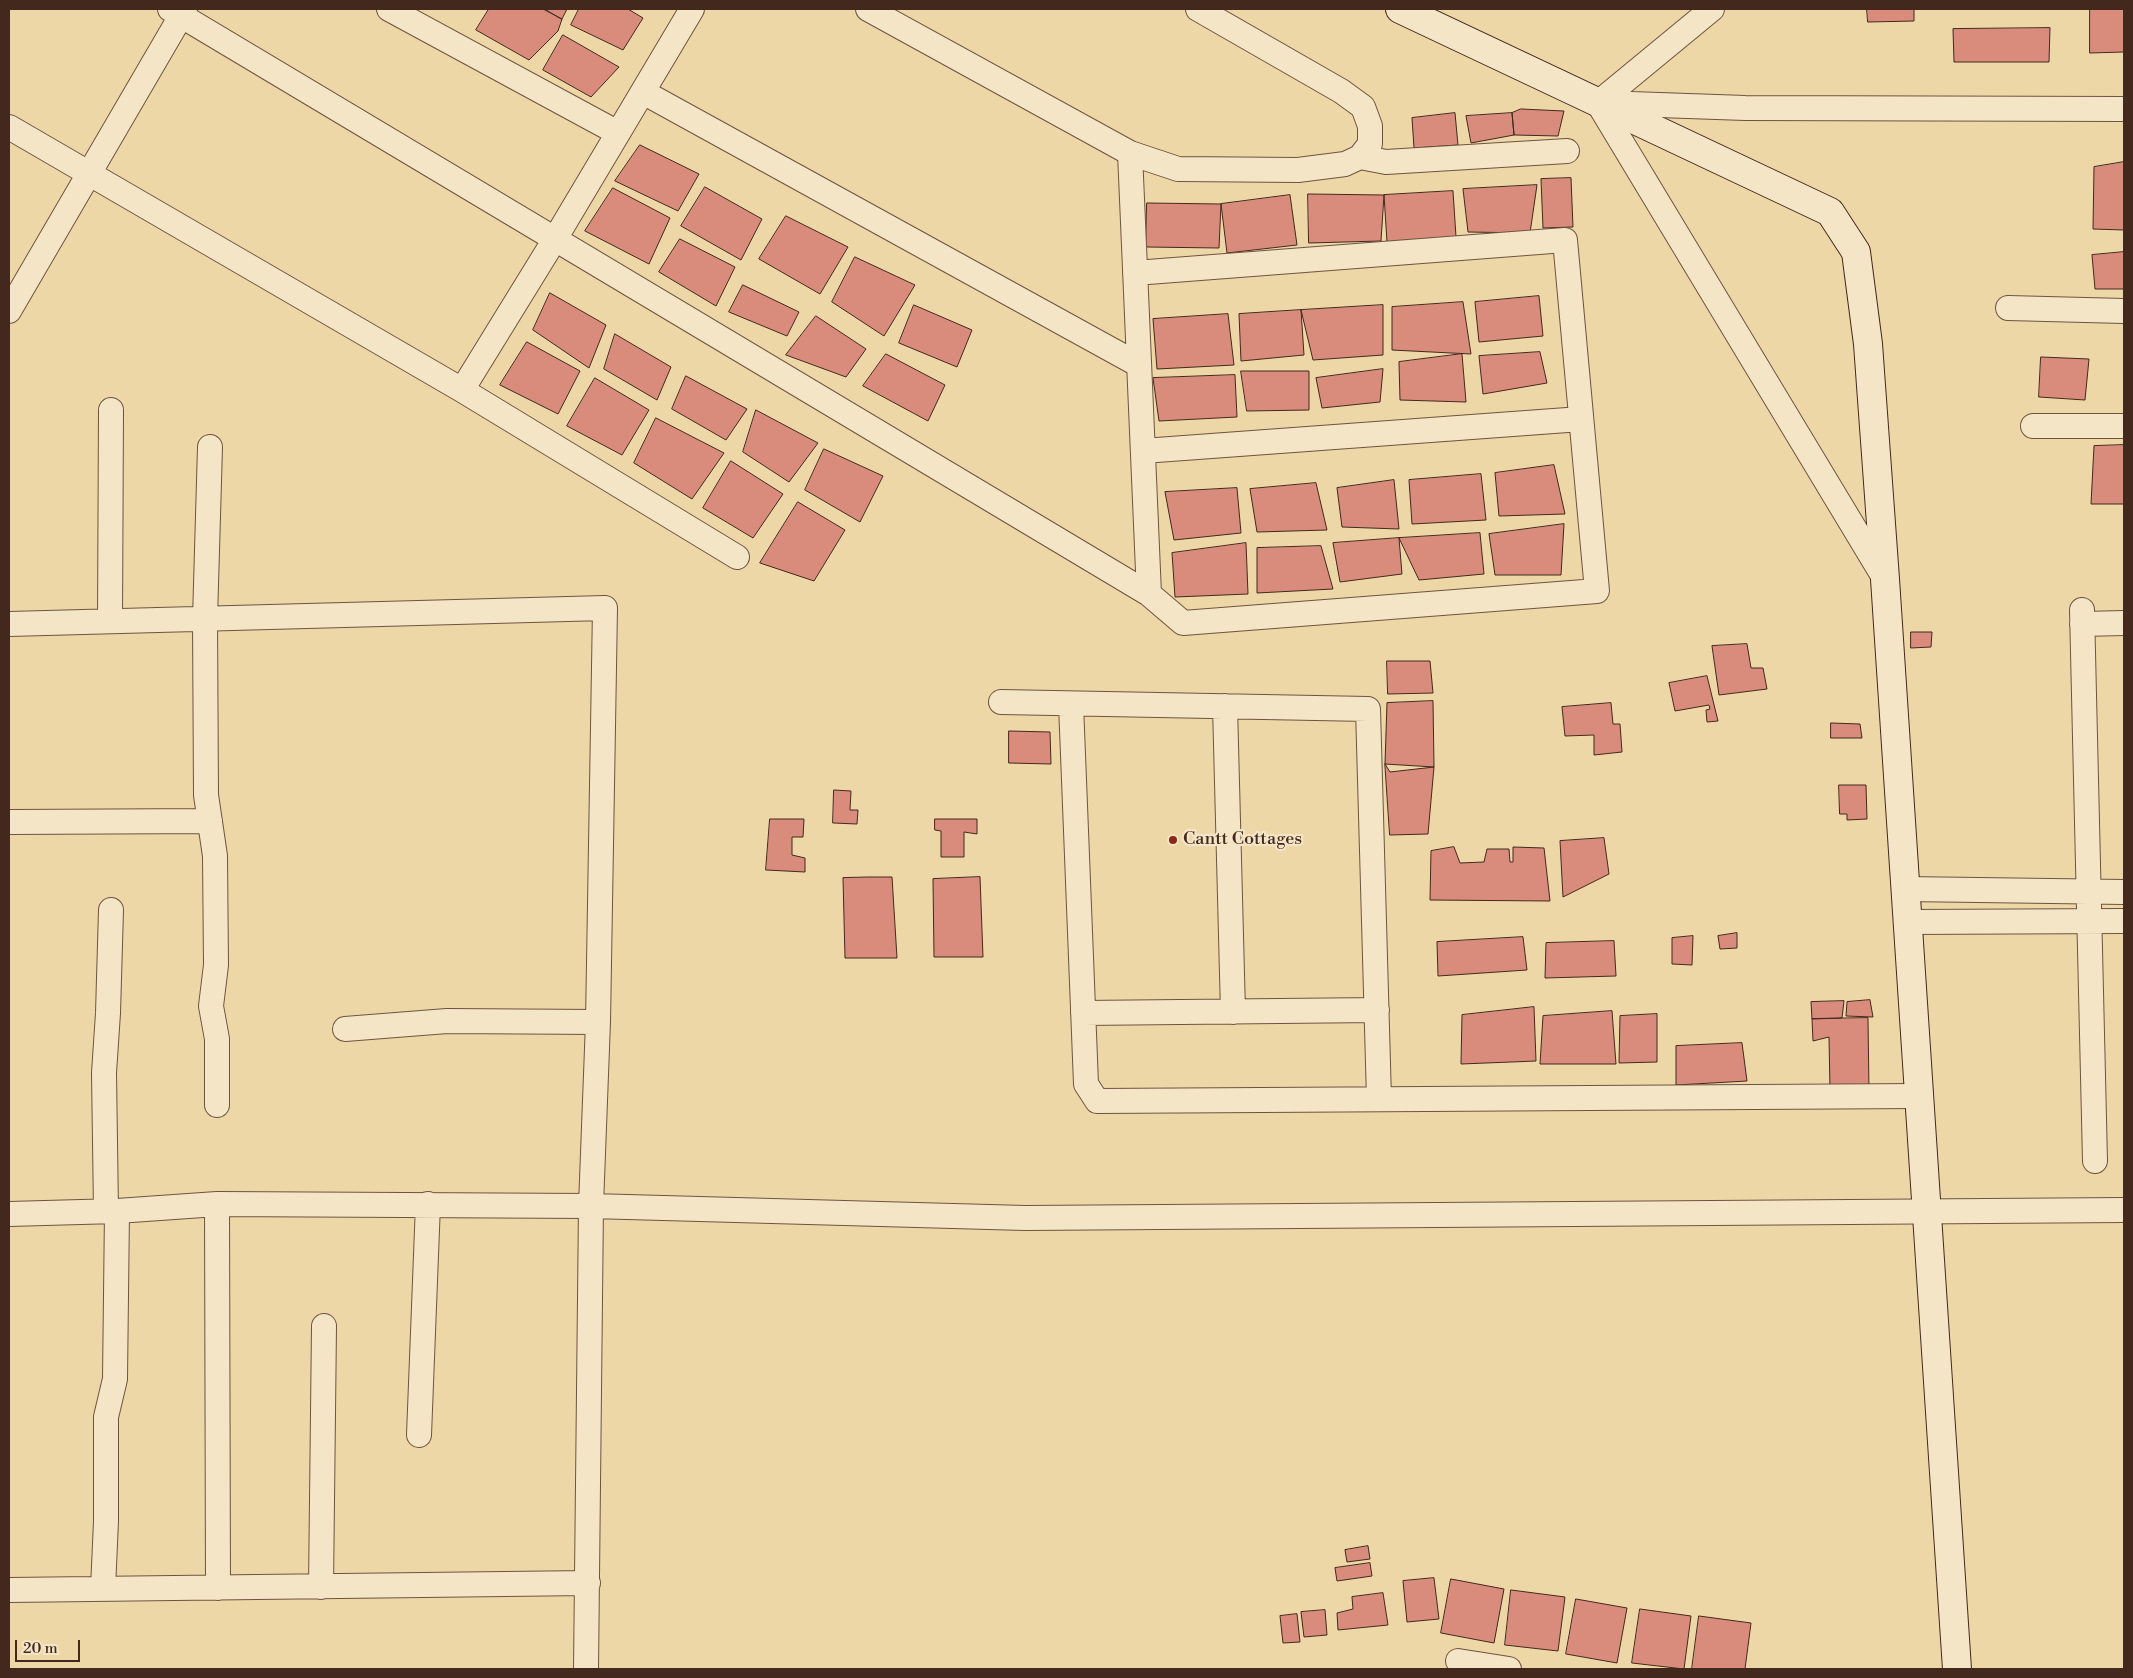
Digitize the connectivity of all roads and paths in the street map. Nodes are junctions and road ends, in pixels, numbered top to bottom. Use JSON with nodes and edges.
{"nodes":[{"id":1,"x":389,"y":9,"type":"edge"},
{"id":2,"x":692,"y":9,"type":"edge"},
{"id":3,"x":868,"y":9,"type":"edge"},
{"id":4,"x":1198,"y":9,"type":"edge"},
{"id":5,"x":1400,"y":9,"type":"edge"},
{"id":6,"x":1712,"y":9,"type":"edge"},
{"id":7,"x":179,"y":11,"type":"edge"},
{"id":8,"x":642,"y":92,"type":"junction"},
{"id":9,"x":1598,"y":103,"type":"junction"},
{"id":10,"x":2124,"y":109,"type":"edge"},
{"id":11,"x":9,"y":127,"type":"edge"},
{"id":12,"x":618,"y":133,"type":"junction"},
{"id":13,"x":1567,"y":151,"type":"dead end"},
{"id":14,"x":1130,"y":154,"type":"junction"},
{"id":15,"x":1360,"y":157,"type":"junction"},
{"id":16,"x":89,"y":174,"type":"junction"},
{"id":17,"x":555,"y":239,"type":"junction"},
{"id":18,"x":1136,"y":272,"type":"junction"},
{"id":19,"x":2008,"y":308,"type":"dead end"},
{"id":20,"x":9,"y":311,"type":"edge"},
{"id":21,"x":2124,"y":311,"type":"edge"},
{"id":22,"x":1139,"y":366,"type":"junction"},
{"id":23,"x":462,"y":390,"type":"junction"},
{"id":24,"x":111,"y":410,"type":"dead end"},
{"id":25,"x":1581,"y":419,"type":"junction"},
{"id":26,"x":2033,"y":426,"type":"dead end"},
{"id":27,"x":2124,"y":426,"type":"edge"},
{"id":28,"x":210,"y":447,"type":"dead end"},
{"id":29,"x":1143,"y":451,"type":"junction"},
{"id":30,"x":736,"y":558,"type":"dead end"},
{"id":31,"x":1885,"y":579,"type":"junction"},
{"id":32,"x":1149,"y":594,"type":"junction"},
{"id":33,"x":205,"y":619,"type":"junction"},
{"id":34,"x":110,"y":621,"type":"junction"},
{"id":35,"x":9,"y":624,"type":"edge"},
{"id":36,"x":2124,"y":624,"type":"edge"},
{"id":37,"x":1001,"y":702,"type":"dead end"},
{"id":38,"x":1072,"y":704,"type":"junction"},
{"id":39,"x":1225,"y":706,"type":"junction"},
{"id":40,"x":210,"y":821,"type":"junction"},
{"id":41,"x":9,"y":822,"type":"edge"},
{"id":42,"x":1905,"y":889,"type":"junction"},
{"id":43,"x":2088,"y":892,"type":"junction"},
{"id":44,"x":2124,"y":892,"type":"edge"},
{"id":45,"x":111,"y":910,"type":"dead end"},
{"id":46,"x":2089,"y":921,"type":"junction"},
{"id":47,"x":2124,"y":921,"type":"edge"},
{"id":48,"x":1907,"y":922,"type":"junction"},
{"id":49,"x":1377,"y":1010,"type":"junction"},
{"id":50,"x":1233,"y":1012,"type":"junction"},
{"id":51,"x":1083,"y":1013,"type":"junction"},
{"id":52,"x":598,"y":1022,"type":"junction"},
{"id":53,"x":346,"y":1029,"type":"dead end"},
{"id":54,"x":1918,"y":1096,"type":"junction"},
{"id":55,"x":1379,"y":1099,"type":"junction"},
{"id":56,"x":217,"y":1105,"type":"dead end"},
{"id":57,"x":2095,"y":1161,"type":"dead end"},
{"id":58,"x":217,"y":1204,"type":"junction"},
{"id":59,"x":428,"y":1204,"type":"junction"},
{"id":60,"x":591,"y":1206,"type":"junction"},
{"id":61,"x":2124,"y":1210,"type":"edge"},
{"id":62,"x":111,"y":1211,"type":"junction"},
{"id":63,"x":1926,"y":1213,"type":"junction"},
{"id":64,"x":9,"y":1214,"type":"edge"},
{"id":65,"x":324,"y":1326,"type":"dead end"},
{"id":66,"x":419,"y":1435,"type":"dead end"},
{"id":67,"x":588,"y":1584,"type":"junction"},
{"id":68,"x":322,"y":1587,"type":"junction"},
{"id":69,"x":218,"y":1588,"type":"junction"},
{"id":70,"x":103,"y":1589,"type":"junction"},
{"id":71,"x":9,"y":1590,"type":"edge"},
{"id":72,"x":1458,"y":1661,"type":"dead end"},
{"id":73,"x":1496,"y":1668,"type":"edge"},
{"id":74,"x":586,"y":1669,"type":"edge"},
{"id":75,"x":1957,"y":1669,"type":"edge"}],
"edges":[{"from":1,"to":12,"type":"street"},
{"from":2,"to":8,"type":"street"},
{"from":3,"to":14,"type":"street"},
{"from":4,"to":15,"type":"street"},
{"from":5,"to":9,"type":"main road"},
{"from":6,"to":9,"type":"street"},
{"from":7,"to":16,"type":"street"},
{"from":7,"to":17,"type":"street"},
{"from":8,"to":12,"type":"street"},
{"from":8,"to":22,"type":"street"},
{"from":9,"to":10,"type":"street"},
{"from":9,"to":31,"type":"street"},
{"from":9,"to":31,"type":"main road"},
{"from":11,"to":16,"type":"street"},
{"from":12,"to":17,"type":"street"},
{"from":13,"to":15,"type":"street"},
{"from":14,"to":15,"type":"street"},
{"from":14,"to":18,"type":"street"},
{"from":16,"to":20,"type":"street"},
{"from":16,"to":23,"type":"street"},
{"from":17,"to":23,"type":"street"},
{"from":17,"to":32,"type":"street"},
{"from":18,"to":22,"type":"street"},
{"from":18,"to":25,"type":"street"},
{"from":19,"to":21,"type":"street"},
{"from":22,"to":29,"type":"street"},
{"from":23,"to":30,"type":"street"},
{"from":24,"to":34,"type":"street"},
{"from":25,"to":29,"type":"street"},
{"from":25,"to":32,"type":"street"},
{"from":26,"to":27,"type":"street"},
{"from":28,"to":33,"type":"street"},
{"from":29,"to":32,"type":"street"},
{"from":31,"to":42,"type":"main road"},
{"from":33,"to":34,"type":"street"},
{"from":33,"to":40,"type":"street"},
{"from":33,"to":52,"type":"street"},
{"from":34,"to":35,"type":"street"},
{"from":36,"to":43,"type":"street"},
{"from":37,"to":38,"type":"street"},
{"from":38,"to":39,"type":"street"},
{"from":38,"to":51,"type":"street"},
{"from":39,"to":49,"type":"street"},
{"from":39,"to":50,"type":"street"},
{"from":40,"to":41,"type":"street"},
{"from":40,"to":56,"type":"street"},
{"from":42,"to":43,"type":"street"},
{"from":42,"to":48,"type":"main road"},
{"from":43,"to":44,"type":"street"},
{"from":43,"to":46,"type":"street"},
{"from":45,"to":62,"type":"street"},
{"from":46,"to":47,"type":"street"},
{"from":46,"to":48,"type":"street"},
{"from":46,"to":57,"type":"street"},
{"from":48,"to":54,"type":"main road"},
{"from":49,"to":50,"type":"street"},
{"from":49,"to":55,"type":"street"},
{"from":50,"to":51,"type":"street"},
{"from":51,"to":55,"type":"street"},
{"from":52,"to":53,"type":"street"},
{"from":52,"to":60,"type":"street"},
{"from":54,"to":55,"type":"street"},
{"from":54,"to":63,"type":"main road"},
{"from":58,"to":59,"type":"street"},
{"from":58,"to":62,"type":"street"},
{"from":58,"to":69,"type":"street"},
{"from":59,"to":60,"type":"street"},
{"from":59,"to":66,"type":"street"},
{"from":60,"to":63,"type":"street"},
{"from":60,"to":67,"type":"street"},
{"from":61,"to":63,"type":"street"},
{"from":62,"to":64,"type":"street"},
{"from":62,"to":70,"type":"street"},
{"from":63,"to":75,"type":"main road"},
{"from":65,"to":68,"type":"street"},
{"from":67,"to":68,"type":"street"},
{"from":67,"to":74,"type":"street"},
{"from":68,"to":69,"type":"street"},
{"from":69,"to":70,"type":"street"},
{"from":70,"to":71,"type":"street"},
{"from":72,"to":73,"type":"street"}]}
